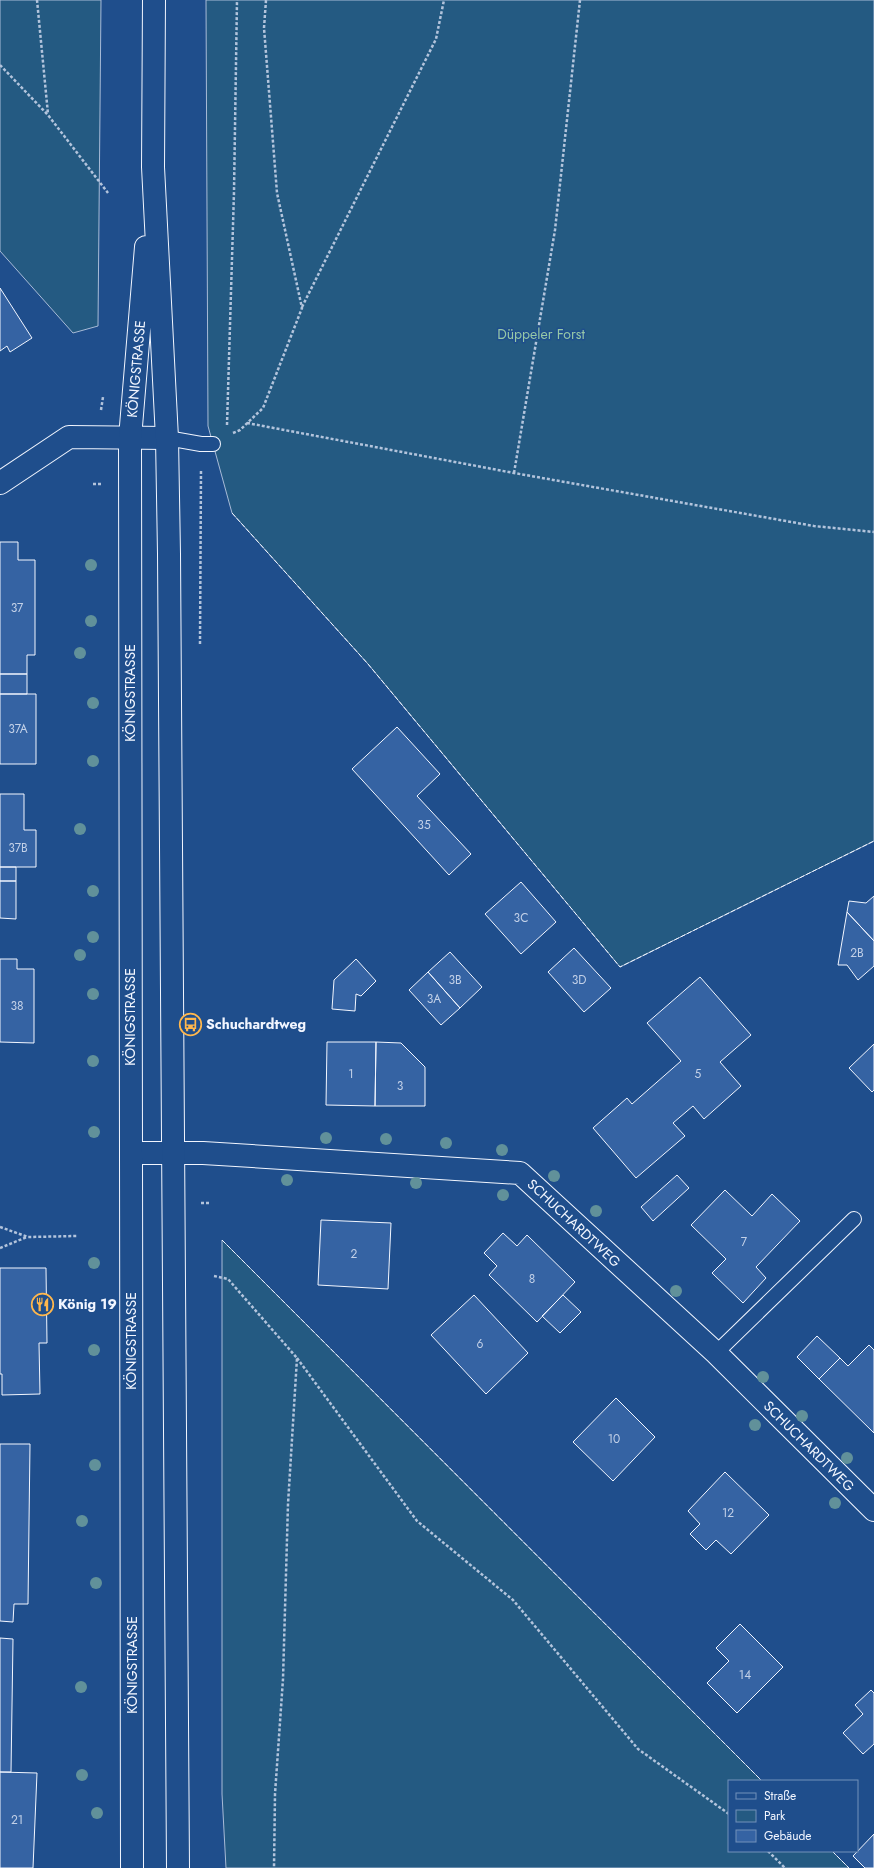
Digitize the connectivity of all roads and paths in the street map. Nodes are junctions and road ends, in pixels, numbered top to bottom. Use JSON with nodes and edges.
{"nodes":[{"id":1,"x":36,"y":0,"type":"edge"},
{"id":2,"x":154,"y":0,"type":"edge"},
{"id":3,"x":237,"y":0,"type":"edge"},
{"id":4,"x":266,"y":0,"type":"edge"},
{"id":5,"x":444,"y":0,"type":"edge"},
{"id":6,"x":580,"y":0,"type":"edge"},
{"id":7,"x":0,"y":65,"type":"edge"},
{"id":8,"x":48,"y":114,"type":"junction"},
{"id":9,"x":153,"y":167,"type":"junction"},
{"id":10,"x":108,"y":193,"type":"dead end"},
{"id":11,"x":302,"y":308,"type":"junction"},
{"id":12,"x":247,"y":423,"type":"junction"},
{"id":13,"x":227,"y":437,"type":"junction"},
{"id":14,"x":130,"y":438,"type":"junction"},
{"id":15,"x":167,"y":438,"type":"junction"},
{"id":16,"x":213,"y":444,"type":"joint"},
{"id":17,"x":514,"y":473,"type":"junction"},
{"id":18,"x":0,"y":483,"type":"edge"},
{"id":19,"x":874,"y":532,"type":"edge"},
{"id":20,"x":131,"y":1153,"type":"junction"},
{"id":21,"x":173,"y":1153,"type":"junction"},
{"id":22,"x":854,"y":1219,"type":"dead end"},
{"id":23,"x":0,"y":1227,"type":"edge"},
{"id":24,"x":78,"y":1236,"type":"dead end"},
{"id":25,"x":28,"y":1237,"type":"junction"},
{"id":26,"x":0,"y":1248,"type":"edge"},
{"id":27,"x":214,"y":1276,"type":"dead end"},
{"id":28,"x":716,"y":1353,"type":"junction"},
{"id":29,"x":297,"y":1358,"type":"junction"},
{"id":30,"x":874,"y":1510,"type":"edge"},
{"id":31,"x":728,"y":1813,"type":"edge"},
{"id":32,"x":769,"y":1852,"type":"edge"},
{"id":33,"x":132,"y":1868,"type":"edge"},
{"id":34,"x":178,"y":1868,"type":"edge"},
{"id":35,"x":274,"y":1868,"type":"edge"},
{"id":36,"x":785,"y":1868,"type":"edge"}],
"edges":[{"from":1,"to":8,"type":"path"},
{"from":2,"to":9,"type":"main road","name":"KÖNIGSTRASSE"},
{"from":3,"to":13,"type":"path"},
{"from":4,"to":11,"type":"path"},
{"from":5,"to":11,"type":"path"},
{"from":6,"to":17,"type":"path"},
{"from":7,"to":8,"type":"path"},
{"from":8,"to":10,"type":"path"},
{"from":9,"to":14,"type":"main road","name":"KÖNIGSTRASSE"},
{"from":9,"to":15,"type":"main road","name":"KÖNIGSTRASSE"},
{"from":11,"to":12,"type":"path"},
{"from":12,"to":13,"type":"path"},
{"from":12,"to":17,"type":"path"},
{"from":13,"to":16,"type":"path"},
{"from":14,"to":15,"type":"main road"},
{"from":14,"to":18,"type":"main road"},
{"from":14,"to":20,"type":"main road","name":"KÖNIGSTRASSE"},
{"from":15,"to":16,"type":"lane"},
{"from":15,"to":21,"type":"main road","name":"KÖNIGSTRASSE"},
{"from":17,"to":19,"type":"path"},
{"from":20,"to":21,"type":"main road","name":"SCHUCHARDTWEG"},
{"from":20,"to":33,"type":"main road","name":"KÖNIGSTRASSE"},
{"from":21,"to":28,"type":"main road","name":"SCHUCHARDTWEG"},
{"from":21,"to":34,"type":"main road","name":"KÖNIGSTRASSE"},
{"from":22,"to":28,"type":"lane"},
{"from":23,"to":25,"type":"path"},
{"from":24,"to":25,"type":"path"},
{"from":25,"to":26,"type":"path"},
{"from":27,"to":29,"type":"path"},
{"from":28,"to":30,"type":"main road","name":"SCHUCHARDTWEG"},
{"from":29,"to":31,"type":"path"},
{"from":29,"to":35,"type":"path"},
{"from":32,"to":36,"type":"path"}]}
